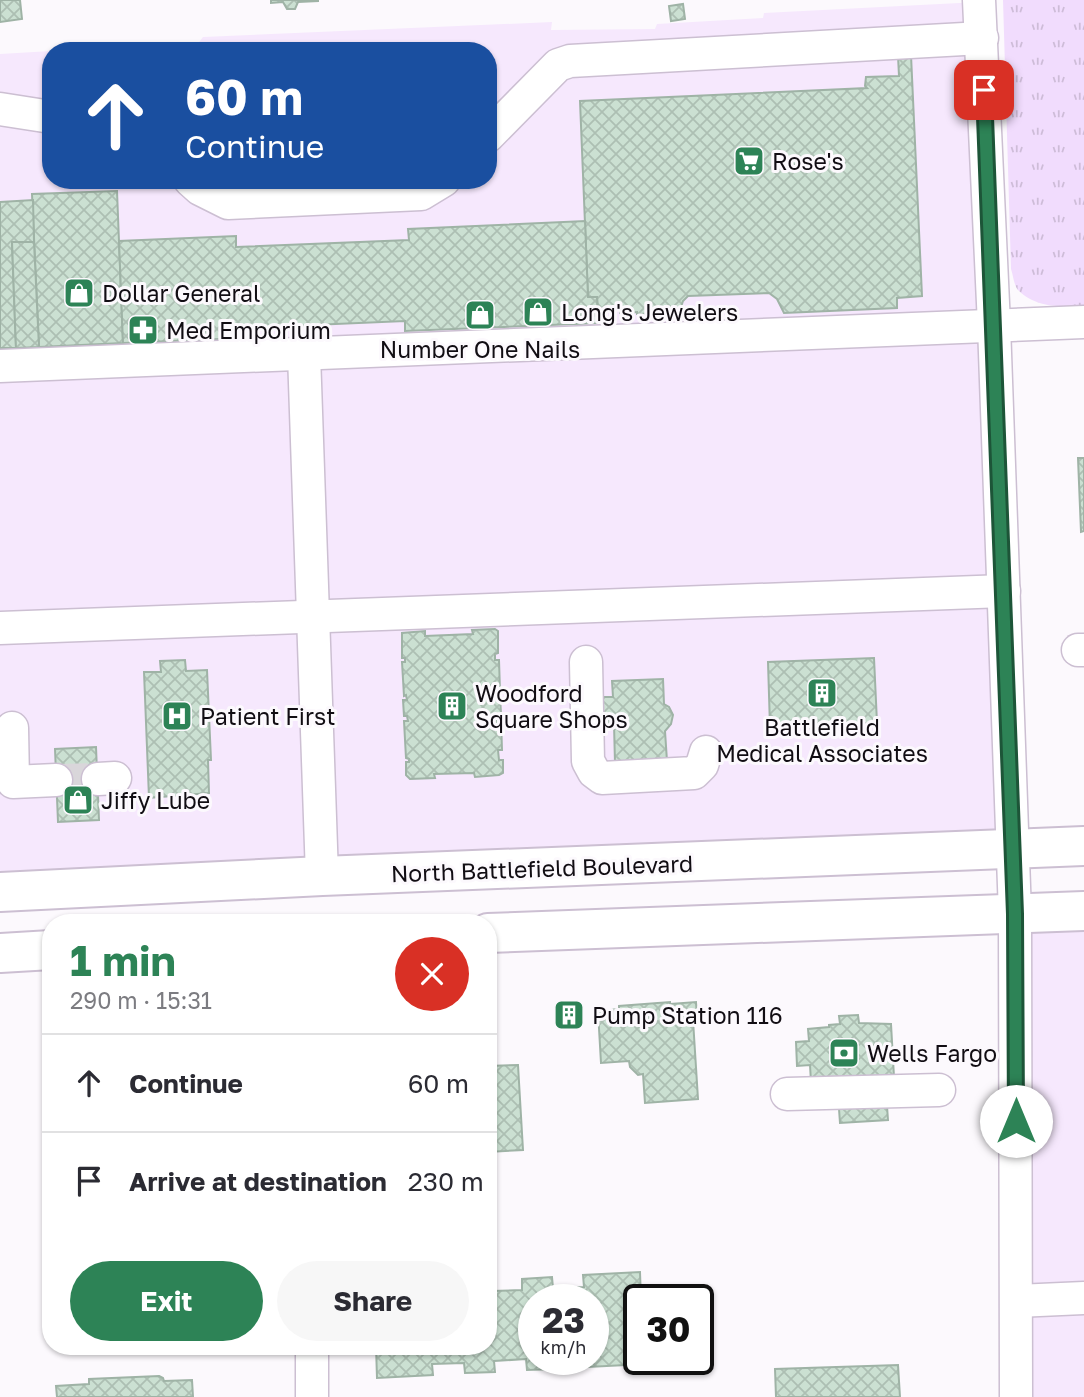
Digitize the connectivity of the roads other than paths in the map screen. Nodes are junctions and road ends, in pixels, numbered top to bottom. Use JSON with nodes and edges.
{"nodes":[{"id":1,"x":979,"y":0,"type":"edge"},
{"id":2,"x":982,"y":38,"type":"junction"},
{"id":3,"x":0,"y":109,"type":"edge"},
{"id":4,"x":42,"y":116,"type":"edge"},
{"id":5,"x":497,"y":127,"type":"edge"},
{"id":6,"x":200,"y":189,"type":"edge"},
{"id":7,"x":429,"y":189,"type":"edge"},
{"id":8,"x":1084,"y":322,"type":"edge"},
{"id":9,"x":994,"y":325,"type":"junction"},
{"id":10,"x":303,"y":354,"type":"junction"},
{"id":11,"x":0,"y":366,"type":"edge"},
{"id":12,"x":1004,"y":591,"type":"junction"},
{"id":13,"x":313,"y":616,"type":"junction"},
{"id":14,"x":0,"y":628,"type":"edge"},
{"id":15,"x":586,"y":662,"type":"dead end"},
{"id":16,"x":12,"y":728,"type":"dead end"},
{"id":17,"x":706,"y":752,"type":"dead end"},
{"id":18,"x":56,"y":780,"type":"tunnel mouth"},
{"id":19,"x":1084,"y":846,"type":"edge"},
{"id":20,"x":1013,"y":850,"type":"junction"},
{"id":21,"x":322,"y":876,"type":"junction"},
{"id":22,"x":0,"y":892,"type":"edge"},
{"id":23,"x":1081,"y":913,"type":"edge"},
{"id":24,"x":1015,"y":914,"type":"junction"},
{"id":25,"x":497,"y":933,"type":"edge"},
{"id":26,"x":42,"y":951,"type":"edge"},
{"id":27,"x":0,"y":953,"type":"edge"},
{"id":28,"x":939,"y":1090,"type":"dead end"},
{"id":29,"x":787,"y":1094,"type":"dead end"},
{"id":30,"x":1084,"y":1298,"type":"edge"},
{"id":31,"x":1017,"y":1301,"type":"junction"},
{"id":32,"x":312,"y":1355,"type":"edge"},
{"id":33,"x":312,"y":1397,"type":"edge"},
{"id":34,"x":1016,"y":1397,"type":"edge"}],
"edges":[{"from":1,"to":2,"type":"street"},
{"from":2,"to":5,"type":"street"},
{"from":2,"to":9,"type":"street"},
{"from":3,"to":4,"type":"street"},
{"from":6,"to":7,"type":"street"},
{"from":8,"to":9,"type":"street"},
{"from":9,"to":10,"type":"street"},
{"from":9,"to":12,"type":"street"},
{"from":10,"to":11,"type":"street"},
{"from":10,"to":13,"type":"street"},
{"from":12,"to":13,"type":"street"},
{"from":12,"to":20,"type":"street"},
{"from":13,"to":14,"type":"street"},
{"from":13,"to":21,"type":"street"},
{"from":15,"to":17,"type":"street"},
{"from":16,"to":18,"type":"street"},
{"from":19,"to":20,"type":"main road","name":"North Battlefield Boulevard"},
{"from":20,"to":21,"type":"main road","name":"North Battlefield Boulevard"},
{"from":20,"to":24,"type":"street"},
{"from":21,"to":22,"type":"main road","name":"North Battlefield Boulevard"},
{"from":23,"to":24,"type":"main road"},
{"from":24,"to":25,"type":"main road"},
{"from":24,"to":31,"type":"street"},
{"from":26,"to":27,"type":"main road"},
{"from":28,"to":29,"type":"street"},
{"from":30,"to":31,"type":"street"},
{"from":31,"to":34,"type":"street"},
{"from":32,"to":33,"type":"street"}]}
